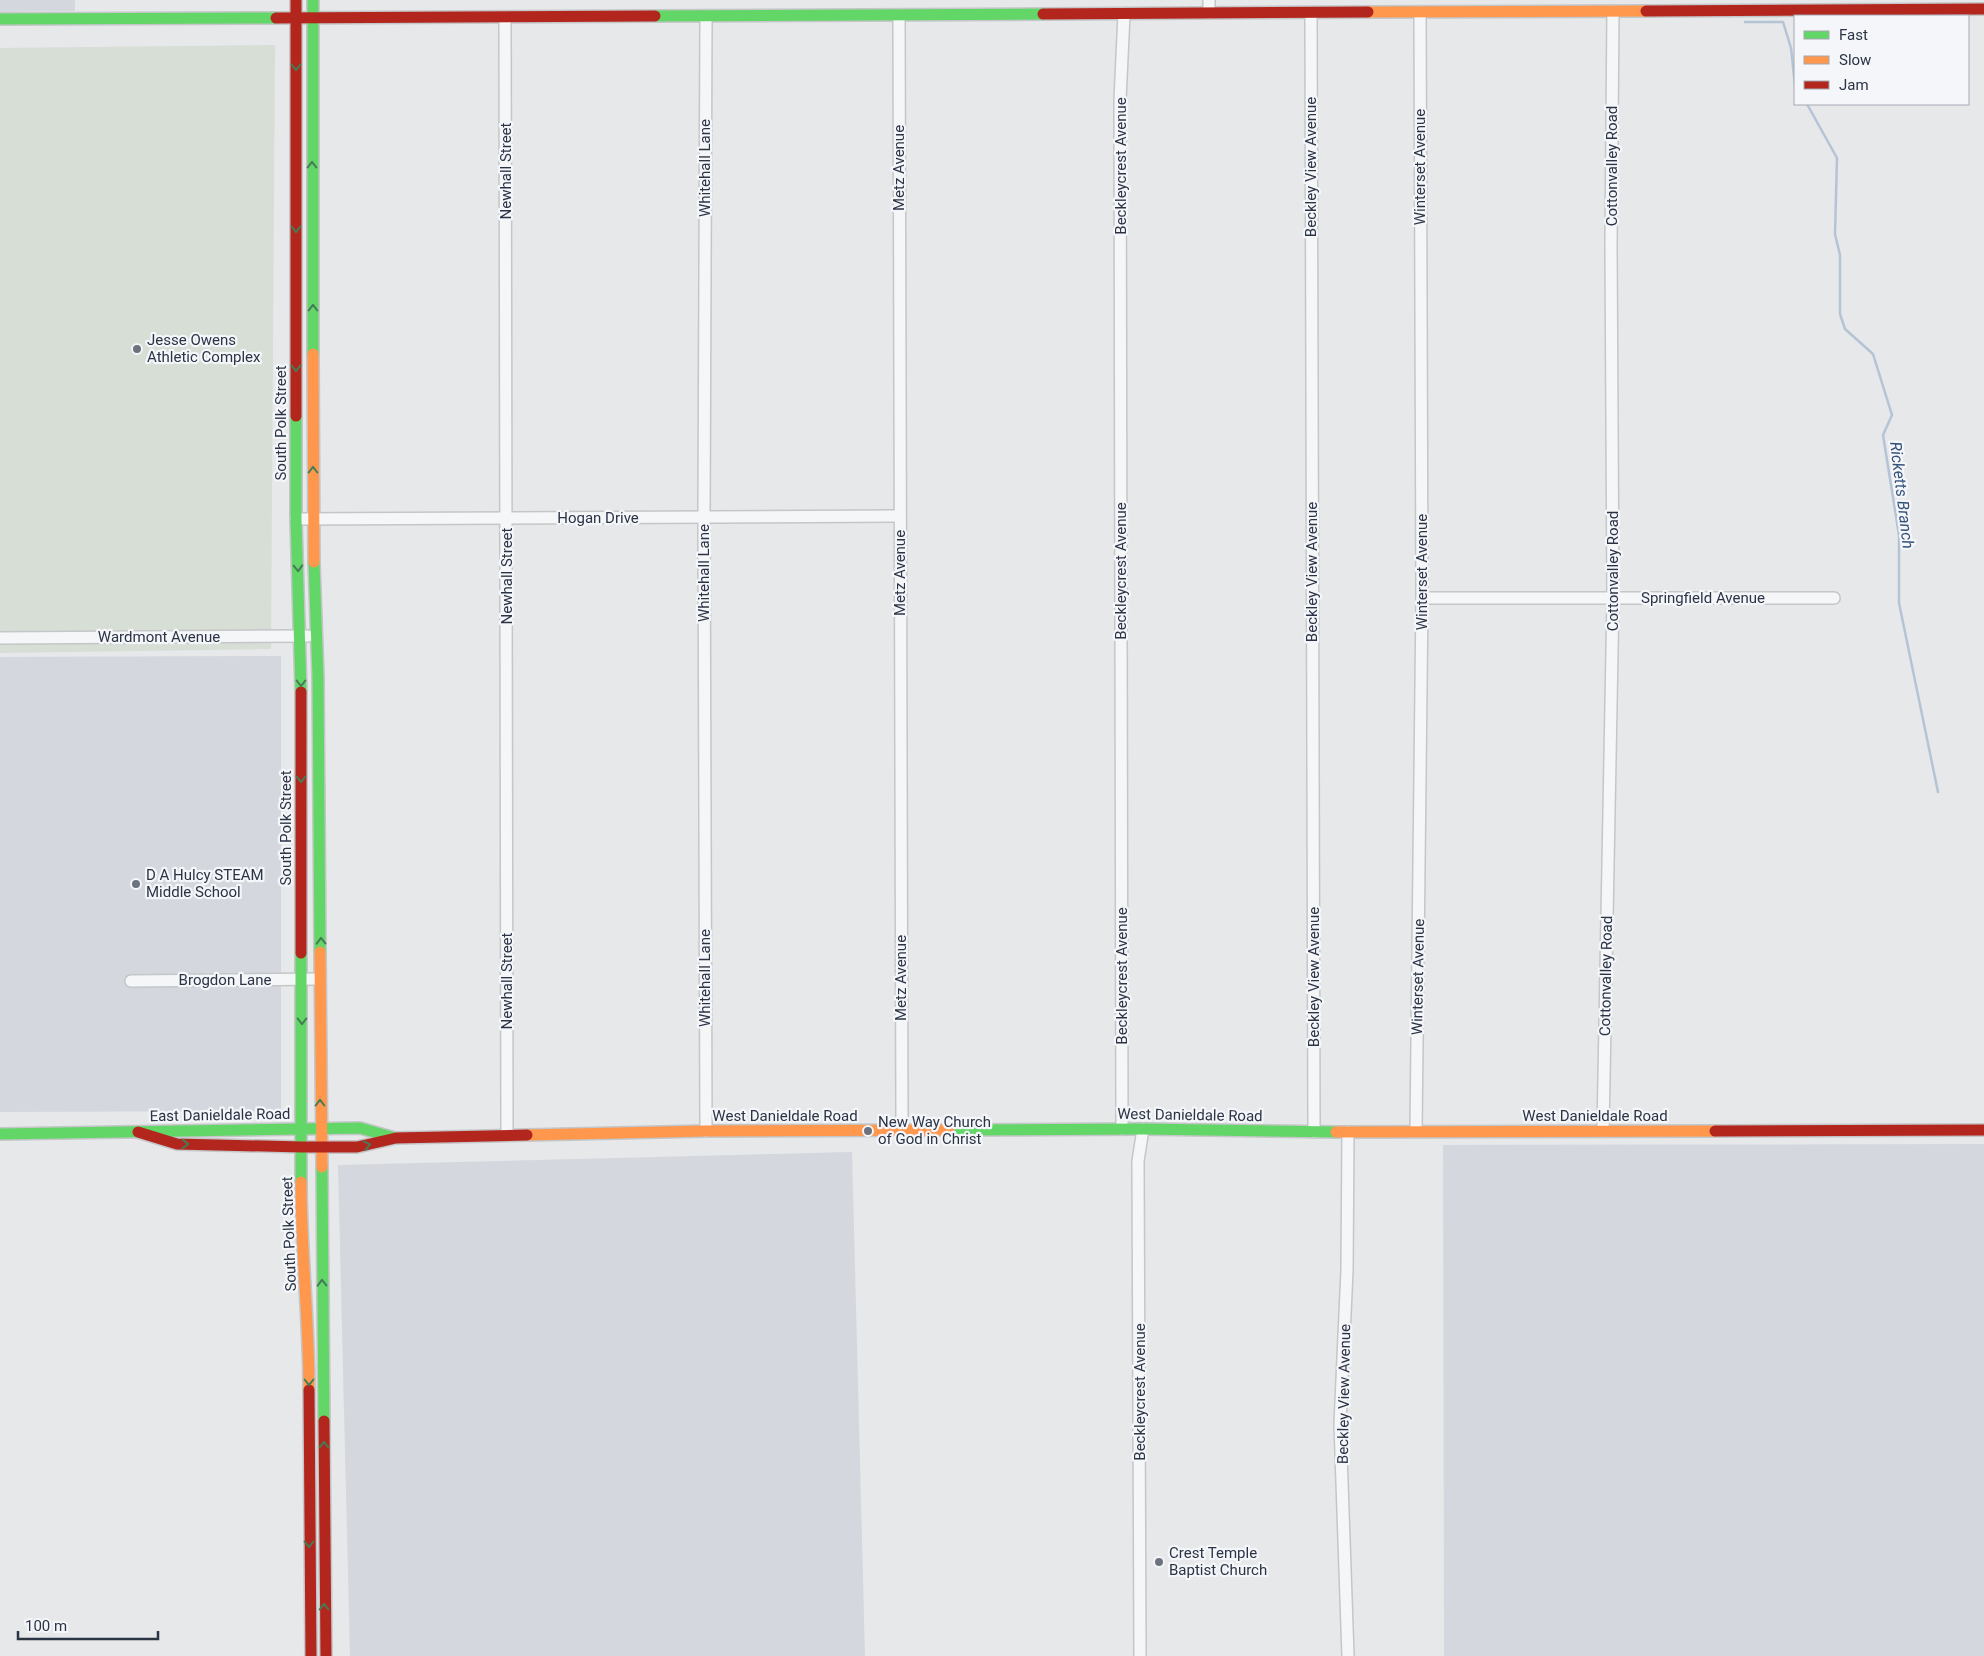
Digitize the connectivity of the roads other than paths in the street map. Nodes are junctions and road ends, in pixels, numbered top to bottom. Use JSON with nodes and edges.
{"nodes":[{"id":1,"x":296,"y":0,"type":"edge"},
{"id":2,"x":313,"y":0,"type":"edge"},
{"id":3,"x":1209,"y":0,"type":"edge"},
{"id":4,"x":1370,"y":0,"type":"edge"},
{"id":5,"x":1717,"y":5,"type":"edge"},
{"id":6,"x":1984,"y":9,"type":"edge"},
{"id":7,"x":1613,"y":11,"type":"junction"},
{"id":8,"x":1370,"y":12,"type":"junction"},
{"id":9,"x":1420,"y":12,"type":"junction"},
{"id":10,"x":1209,"y":13,"type":"junction"},
{"id":11,"x":1311,"y":13,"type":"junction"},
{"id":12,"x":1124,"y":14,"type":"junction"},
{"id":13,"x":898,"y":15,"type":"junction"},
{"id":14,"x":706,"y":16,"type":"junction"},
{"id":15,"x":505,"y":17,"type":"junction"},
{"id":16,"x":296,"y":18,"type":"junction"},
{"id":17,"x":312,"y":18,"type":"junction"},
{"id":18,"x":0,"y":19,"type":"edge"},
{"id":19,"x":296,"y":284,"type":"junction"},
{"id":20,"x":312,"y":284,"type":"junction"},
{"id":21,"x":900,"y":516,"type":"junction"},
{"id":22,"x":507,"y":518,"type":"junction"},
{"id":23,"x":704,"y":518,"type":"junction"},
{"id":24,"x":313,"y":519,"type":"junction"},
{"id":25,"x":296,"y":520,"type":"junction"},
{"id":26,"x":1422,"y":598,"type":"junction"},
{"id":27,"x":1613,"y":598,"type":"junction"},
{"id":28,"x":1834,"y":598,"type":"dead end"},
{"id":29,"x":301,"y":636,"type":"junction"},
{"id":30,"x":318,"y":636,"type":"junction"},
{"id":31,"x":0,"y":638,"type":"edge"},
{"id":32,"x":301,"y":730,"type":"junction"},
{"id":33,"x":318,"y":730,"type":"junction"},
{"id":34,"x":319,"y":842,"type":"junction"},
{"id":35,"x":302,"y":843,"type":"junction"},
{"id":36,"x":302,"y":979,"type":"junction"},
{"id":37,"x":320,"y":979,"type":"junction"},
{"id":38,"x":131,"y":980,"type":"dead end"},
{"id":39,"x":302,"y":1129,"type":"junction"},
{"id":40,"x":320,"y":1129,"type":"junction"},
{"id":41,"x":1122,"y":1129,"type":"junction"},
{"id":42,"x":1143,"y":1129,"type":"junction"},
{"id":43,"x":1984,"y":1130,"type":"edge"},
{"id":44,"x":706,"y":1131,"type":"junction"},
{"id":45,"x":902,"y":1131,"type":"junction"},
{"id":46,"x":1416,"y":1131,"type":"junction"},
{"id":47,"x":1603,"y":1131,"type":"junction"},
{"id":48,"x":138,"y":1132,"type":"junction"},
{"id":49,"x":1314,"y":1132,"type":"junction"},
{"id":50,"x":1348,"y":1132,"type":"junction"},
{"id":51,"x":0,"y":1134,"type":"edge"},
{"id":52,"x":507,"y":1135,"type":"junction"},
{"id":53,"x":396,"y":1138,"type":"junction"},
{"id":54,"x":302,"y":1147,"type":"junction"},
{"id":55,"x":321,"y":1147,"type":"junction"},
{"id":56,"x":324,"y":1332,"type":"junction"},
{"id":57,"x":309,"y":1333,"type":"junction"},
{"id":58,"x":311,"y":1656,"type":"edge"},
{"id":59,"x":326,"y":1656,"type":"edge"},
{"id":60,"x":1140,"y":1656,"type":"edge"},
{"id":61,"x":1348,"y":1656,"type":"edge"}],
"edges":[{"from":1,"to":16,"type":"street","name":"South Polk Street"},
{"from":2,"to":17,"type":"street"},
{"from":3,"to":10,"type":"street"},
{"from":4,"to":8,"type":"street"},
{"from":5,"to":6,"type":"street"},
{"from":5,"to":7,"type":"street"},
{"from":7,"to":9,"type":"street"},
{"from":7,"to":27,"type":"street","name":"Cottonvalley Road"},
{"from":8,"to":9,"type":"street"},
{"from":8,"to":11,"type":"street"},
{"from":9,"to":26,"type":"street","name":"Winterset Avenue"},
{"from":10,"to":11,"type":"street"},
{"from":10,"to":12,"type":"street"},
{"from":11,"to":49,"type":"street","name":"Beckley View Avenue"},
{"from":12,"to":13,"type":"street"},
{"from":12,"to":41,"type":"street","name":"Beckleycrest Avenue"},
{"from":13,"to":14,"type":"street"},
{"from":13,"to":21,"type":"street","name":"Metz Avenue"},
{"from":14,"to":15,"type":"street"},
{"from":14,"to":23,"type":"street","name":"Whitehall Lane"},
{"from":15,"to":17,"type":"street"},
{"from":15,"to":22,"type":"street","name":"Newhall Street"},
{"from":16,"to":17,"type":"street"},
{"from":16,"to":18,"type":"street"},
{"from":16,"to":19,"type":"street","name":"South Polk Street","one_way":true},
{"from":20,"to":17,"type":"street","one_way":true},
{"from":19,"to":20,"type":"street"},
{"from":19,"to":25,"type":"street","name":"South Polk Street","one_way":true},
{"from":24,"to":20,"type":"street","one_way":true},
{"from":21,"to":23,"type":"street","name":"Hogan Drive"},
{"from":21,"to":45,"type":"street","name":"Metz Avenue"},
{"from":22,"to":23,"type":"street","name":"Hogan Drive"},
{"from":22,"to":24,"type":"street","name":"Hogan Drive"},
{"from":22,"to":52,"type":"street","name":"Newhall Street"},
{"from":23,"to":44,"type":"street","name":"Whitehall Lane"},
{"from":24,"to":25,"type":"street","name":"Hogan Drive"},
{"from":24,"to":30,"type":"street"},
{"from":25,"to":29,"type":"street","name":"South Polk Street","one_way":true},
{"from":26,"to":27,"type":"street","name":"Springfield Avenue"},
{"from":26,"to":46,"type":"street","name":"Winterset Avenue"},
{"from":27,"to":28,"type":"street","name":"Springfield Avenue"},
{"from":27,"to":47,"type":"street","name":"Cottonvalley Road"},
{"from":29,"to":30,"type":"street","name":"Wardmont Avenue"},
{"from":29,"to":31,"type":"street","name":"Wardmont Avenue"},
{"from":29,"to":32,"type":"street","name":"South Polk Street","one_way":true},
{"from":30,"to":33,"type":"street"},
{"from":32,"to":33,"type":"street"},
{"from":32,"to":35,"type":"street","name":"South Polk Street","one_way":true},
{"from":33,"to":34,"type":"street"},
{"from":34,"to":35,"type":"street"},
{"from":37,"to":34,"type":"street","one_way":true},
{"from":35,"to":36,"type":"street","name":"South Polk Street"},
{"from":36,"to":37,"type":"street","name":"Brogdon Lane"},
{"from":36,"to":38,"type":"street","name":"Brogdon Lane"},
{"from":36,"to":39,"type":"street","name":"South Polk Street","one_way":true},
{"from":40,"to":37,"type":"street","one_way":true},
{"from":39,"to":40,"type":"street","name":"West Danieldale Road"},
{"from":39,"to":48,"type":"street","name":"East Danieldale Road"},
{"from":39,"to":54,"type":"street","name":"South Polk Street"},
{"from":40,"to":53,"type":"street","name":"West Danieldale Road"},
{"from":40,"to":55,"type":"street"},
{"from":41,"to":42,"type":"street","name":"West Danieldale Road"},
{"from":41,"to":45,"type":"street","name":"West Danieldale Road"},
{"from":42,"to":49,"type":"street","name":"West Danieldale Road"},
{"from":42,"to":60,"type":"street","name":"Beckleycrest Avenue"},
{"from":43,"to":47,"type":"street","name":"West Danieldale Road"},
{"from":44,"to":45,"type":"street","name":"West Danieldale Road"},
{"from":44,"to":52,"type":"street","name":"West Danieldale Road"},
{"from":46,"to":47,"type":"street","name":"West Danieldale Road"},
{"from":46,"to":50,"type":"street","name":"West Danieldale Road"},
{"from":48,"to":51,"type":"street","name":"East Danieldale Road"},
{"from":48,"to":54,"type":"street","name":"East Danieldale Road","one_way":true},
{"from":49,"to":50,"type":"street","name":"West Danieldale Road"},
{"from":50,"to":61,"type":"street","name":"Beckley View Avenue"},
{"from":52,"to":53,"type":"street","name":"West Danieldale Road"},
{"from":55,"to":53,"type":"street","name":"West Danieldale Road","one_way":true},
{"from":54,"to":55,"type":"street","name":"West Danieldale Road"},
{"from":54,"to":57,"type":"street","name":"South Polk Street"},
{"from":56,"to":55,"type":"street","one_way":true},
{"from":56,"to":57,"type":"street"},
{"from":59,"to":56,"type":"street","one_way":true},
{"from":57,"to":58,"type":"street","name":"South Polk Street","one_way":true}]}
